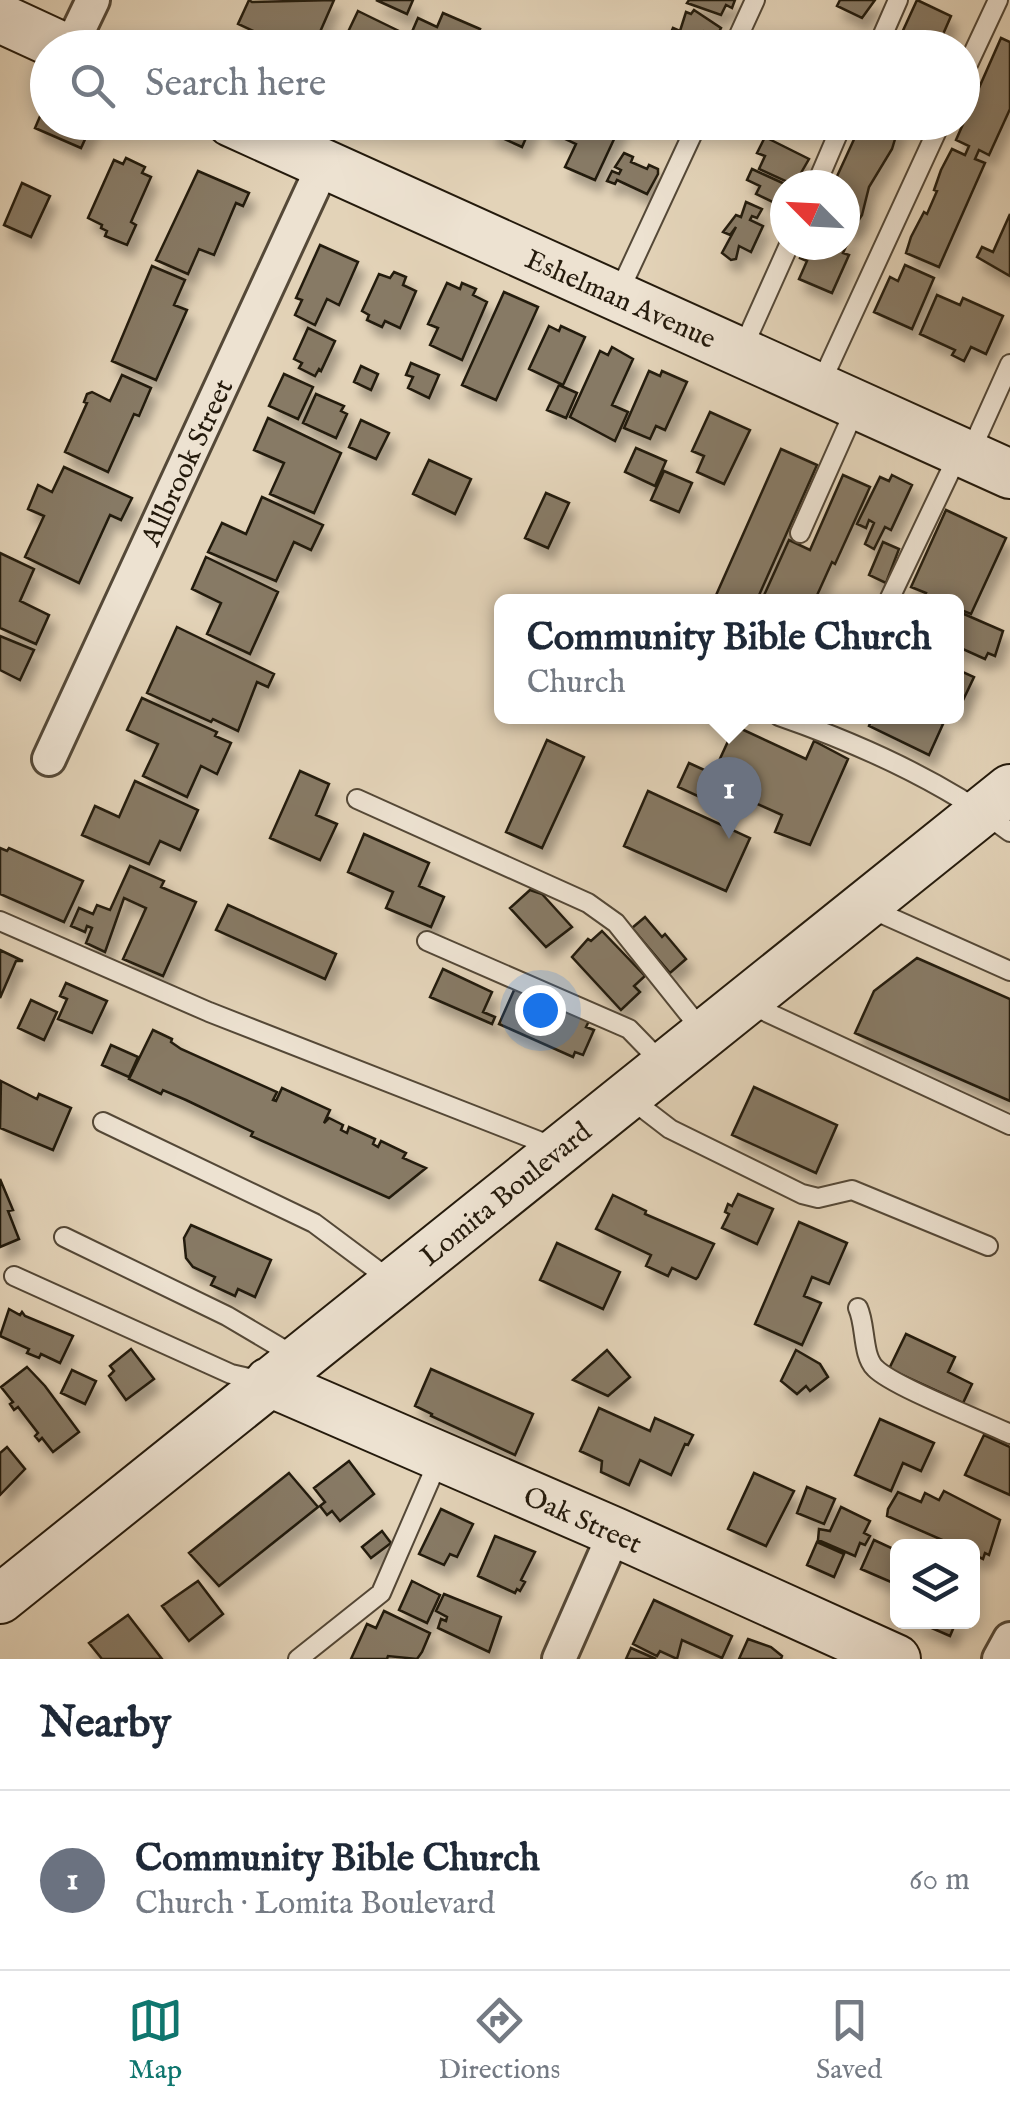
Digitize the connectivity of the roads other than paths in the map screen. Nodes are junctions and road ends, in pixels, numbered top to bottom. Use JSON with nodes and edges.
{"nodes":[{"id":1,"x":93,"y":0,"type":"edge"},
{"id":2,"x":755,"y":0,"type":"edge"},
{"id":3,"x":898,"y":0,"type":"edge"},
{"id":4,"x":998,"y":0,"type":"edge"},
{"id":5,"x":0,"y":18,"type":"edge"},
{"id":6,"x":77,"y":30,"type":"edge"},
{"id":7,"x":741,"y":30,"type":"edge"},
{"id":8,"x":885,"y":30,"type":"edge"},
{"id":9,"x":30,"y":31,"type":"edge"},
{"id":10,"x":980,"y":38,"type":"edge"},
{"id":11,"x":271,"y":140,"type":"edge"},
{"id":12,"x":690,"y":140,"type":"edge"},
{"id":13,"x":836,"y":140,"type":"edge"},
{"id":14,"x":935,"y":140,"type":"edge"},
{"id":15,"x":324,"y":164,"type":"junction"},
{"id":16,"x":823,"y":170,"type":"edge"},
{"id":17,"x":782,"y":260,"type":"edge"},
{"id":18,"x":617,"y":296,"type":"junction"},
{"id":19,"x":741,"y":352,"type":"junction"},
{"id":20,"x":1010,"y":364,"type":"edge"},
{"id":21,"x":838,"y":396,"type":"junction"},
{"id":22,"x":979,"y":460,"type":"edge"},
{"id":23,"x":800,"y":533,"type":"dead end"},
{"id":24,"x":893,"y":594,"type":"edge"},
{"id":25,"x":830,"y":724,"type":"edge"},
{"id":26,"x":49,"y":759,"type":"dead end"},
{"id":27,"x":357,"y":799,"type":"dead end"},
{"id":28,"x":1001,"y":811,"type":"edge"},
{"id":29,"x":864,"y":906,"type":"junction"},
{"id":30,"x":0,"y":921,"type":"edge"},
{"id":31,"x":427,"y":941,"type":"dead end"},
{"id":32,"x":1010,"y":971,"type":"edge"},
{"id":33,"x":744,"y":1002,"type":"junction"},
{"id":34,"x":704,"y":1033,"type":"junction"},
{"id":35,"x":664,"y":1066,"type":"junction"},
{"id":36,"x":627,"y":1095,"type":"junction"},
{"id":37,"x":103,"y":1122,"type":"dead end"},
{"id":38,"x":1010,"y":1125,"type":"edge"},
{"id":39,"x":559,"y":1150,"type":"junction"},
{"id":40,"x":64,"y":1237,"type":"dead end"},
{"id":41,"x":988,"y":1246,"type":"dead end"},
{"id":42,"x":14,"y":1276,"type":"dead end"},
{"id":43,"x":394,"y":1282,"type":"junction"},
{"id":44,"x":858,"y":1308,"type":"dead end"},
{"id":45,"x":284,"y":1370,"type":"junction"},
{"id":46,"x":1010,"y":1434,"type":"edge"},
{"id":47,"x":440,"y":1456,"type":"junction"},
{"id":48,"x":615,"y":1532,"type":"junction"},
{"id":49,"x":0,"y":1598,"type":"edge"},
{"id":50,"x":1010,"y":1638,"type":"edge"},
{"id":51,"x":298,"y":1659,"type":"edge"},
{"id":52,"x":559,"y":1659,"type":"edge"},
{"id":53,"x":896,"y":1659,"type":"edge"},
{"id":54,"x":999,"y":1659,"type":"edge"}],
"edges":[{"from":1,"to":6,"type":"street"},
{"from":2,"to":7,"type":"lane"},
{"from":3,"to":8,"type":"lane"},
{"from":4,"to":10,"type":"lane"},
{"from":5,"to":9,"type":"street"},
{"from":11,"to":15,"type":"street","name":"Eshelman Avenue"},
{"from":12,"to":18,"type":"lane"},
{"from":13,"to":16,"type":"lane"},
{"from":14,"to":21,"type":"lane"},
{"from":15,"to":18,"type":"street","name":"Eshelman Avenue"},
{"from":15,"to":26,"type":"street","name":"Allbrook Street"},
{"from":17,"to":19,"type":"lane"},
{"from":18,"to":19,"type":"street","name":"Eshelman Avenue"},
{"from":19,"to":21,"type":"street","name":"Eshelman Avenue"},
{"from":20,"to":22,"type":"lane"},
{"from":21,"to":22,"type":"street","name":"Eshelman Avenue"},
{"from":21,"to":23,"type":"lane"},
{"from":22,"to":24,"type":"lane"},
{"from":25,"to":28,"type":"lane"},
{"from":27,"to":34,"type":"lane"},
{"from":28,"to":29,"type":"street","name":"Lomita Boulevard"},
{"from":29,"to":32,"type":"lane"},
{"from":29,"to":33,"type":"street","name":"Lomita Boulevard"},
{"from":30,"to":39,"type":"lane"},
{"from":31,"to":35,"type":"lane"},
{"from":33,"to":34,"type":"street","name":"Lomita Boulevard"},
{"from":33,"to":38,"type":"lane"},
{"from":34,"to":35,"type":"street","name":"Lomita Boulevard"},
{"from":35,"to":36,"type":"street","name":"Lomita Boulevard"},
{"from":36,"to":39,"type":"street","name":"Lomita Boulevard"},
{"from":36,"to":41,"type":"lane"},
{"from":37,"to":43,"type":"lane"},
{"from":39,"to":43,"type":"street","name":"Lomita Boulevard"},
{"from":40,"to":45,"type":"lane"},
{"from":42,"to":45,"type":"lane"},
{"from":43,"to":45,"type":"street","name":"Lomita Boulevard"},
{"from":44,"to":46,"type":"lane"},
{"from":45,"to":47,"type":"street","name":"Oak Street"},
{"from":45,"to":49,"type":"street","name":"Lomita Boulevard"},
{"from":47,"to":48,"type":"street","name":"Oak Street"},
{"from":47,"to":51,"type":"lane"},
{"from":48,"to":52,"type":"street"},
{"from":48,"to":53,"type":"street","name":"Oak Street"},
{"from":50,"to":54,"type":"street"}]}
